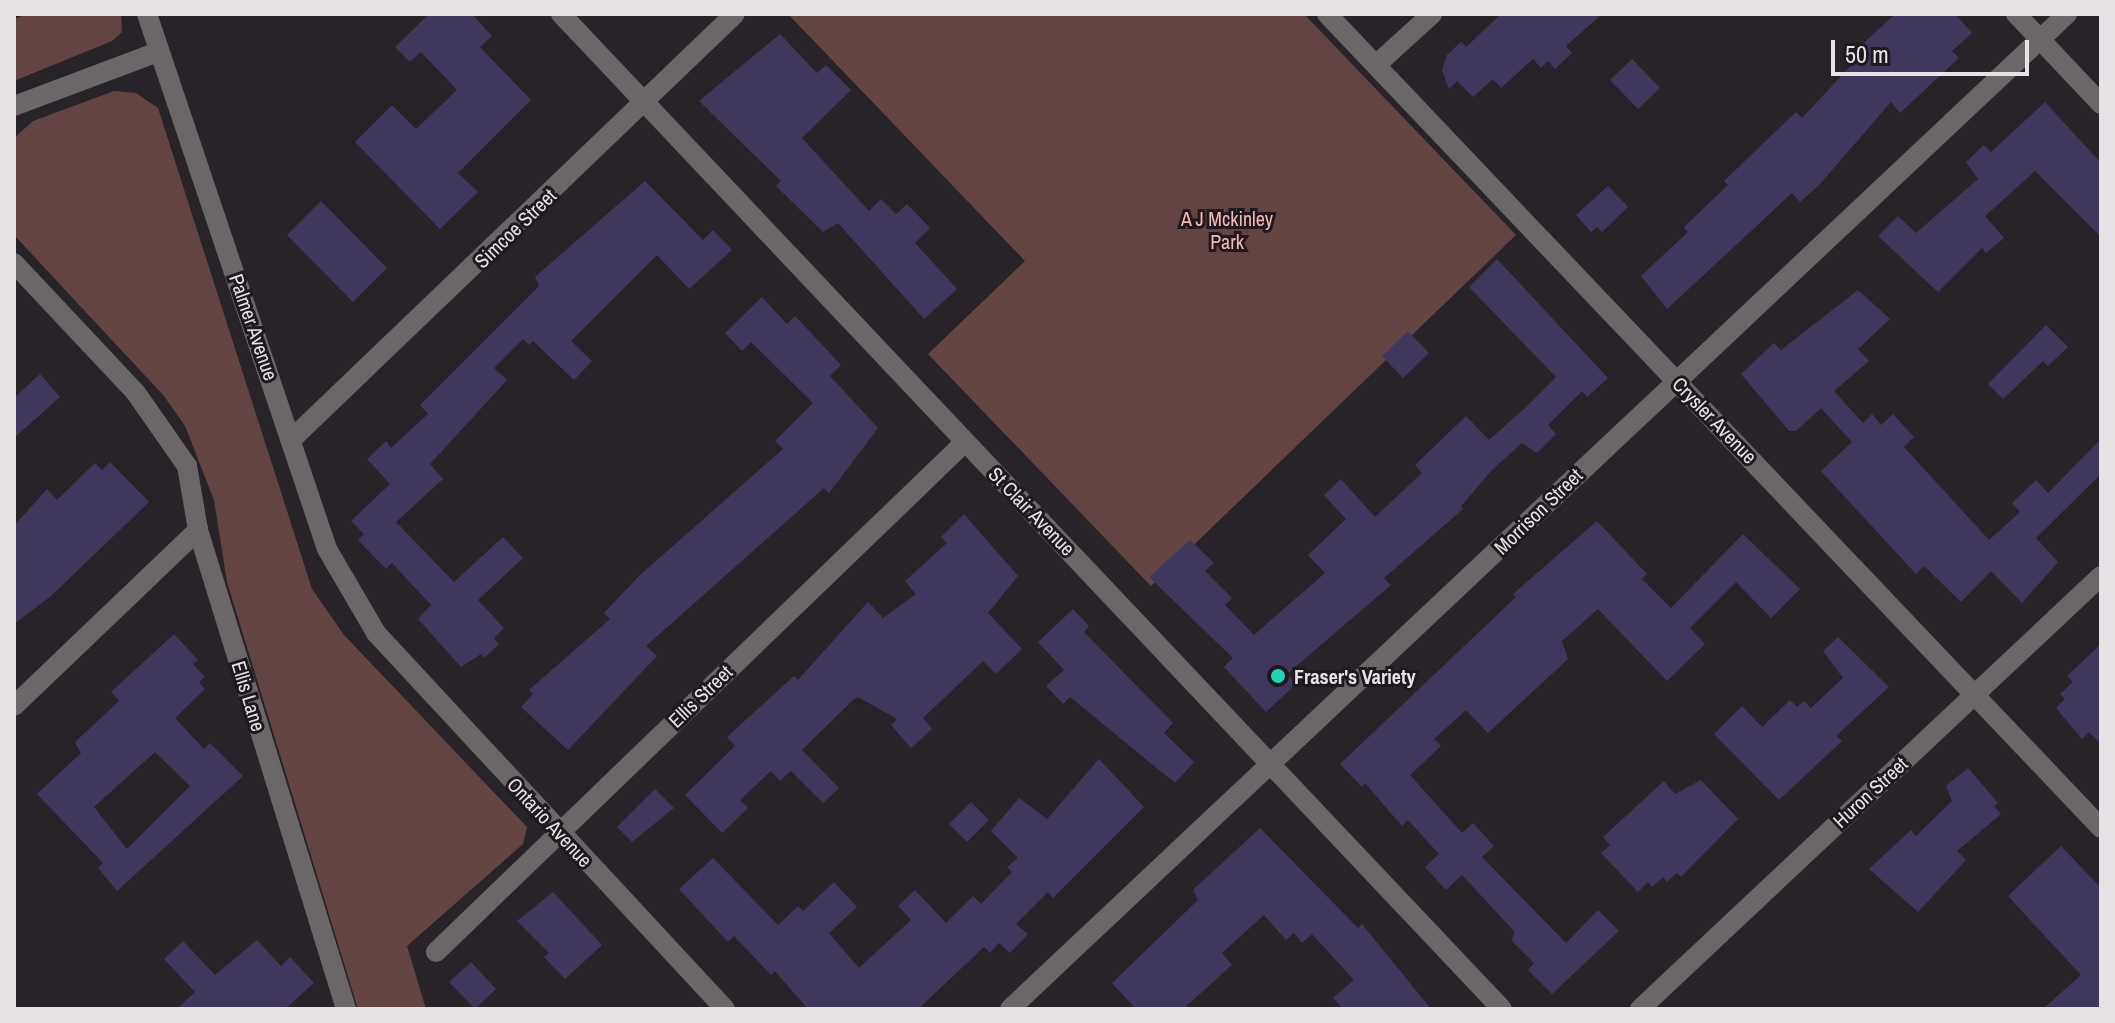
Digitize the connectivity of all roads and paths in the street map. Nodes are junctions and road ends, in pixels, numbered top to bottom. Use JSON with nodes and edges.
{"nodes":[{"id":1,"x":147,"y":14,"type":"edge"},
{"id":2,"x":561,"y":14,"type":"edge"},
{"id":3,"x":735,"y":14,"type":"edge"},
{"id":4,"x":1327,"y":14,"type":"edge"},
{"id":5,"x":1432,"y":14,"type":"edge"},
{"id":6,"x":2016,"y":14,"type":"edge"},
{"id":7,"x":2067,"y":14,"type":"edge"},
{"id":8,"x":2040,"y":40,"type":"junction"},
{"id":9,"x":158,"y":52,"type":"junction"},
{"id":10,"x":1376,"y":65,"type":"junction"},
{"id":11,"x":644,"y":103,"type":"junction"},
{"id":12,"x":2101,"y":104,"type":"edge"},
{"id":13,"x":14,"y":106,"type":"edge"},
{"id":14,"x":14,"y":263,"type":"edge"},
{"id":15,"x":1676,"y":380,"type":"junction"},
{"id":16,"x":293,"y":438,"type":"junction"},
{"id":17,"x":965,"y":442,"type":"junction"},
{"id":18,"x":198,"y":530,"type":"junction"},
{"id":19,"x":2101,"y":576,"type":"edge"},
{"id":20,"x":376,"y":633,"type":"joint"},
{"id":21,"x":1976,"y":692,"type":"junction"},
{"id":22,"x":14,"y":706,"type":"edge"},
{"id":23,"x":1272,"y":763,"type":"junction"},
{"id":24,"x":2101,"y":828,"type":"edge"},
{"id":25,"x":558,"y":831,"type":"junction"},
{"id":26,"x":436,"y":952,"type":"dead end"},
{"id":27,"x":346,"y":1009,"type":"edge"},
{"id":28,"x":725,"y":1009,"type":"edge"},
{"id":29,"x":1010,"y":1009,"type":"edge"},
{"id":30,"x":1502,"y":1009,"type":"edge"},
{"id":31,"x":1640,"y":1009,"type":"edge"}],
"edges":[{"from":1,"to":9,"type":"street","name":"Palmer Avenue"},
{"from":2,"to":11,"type":"street","name":"St Clair Avenue"},
{"from":3,"to":11,"type":"street","name":"Simcoe Street"},
{"from":4,"to":10,"type":"street","name":"Crysler Avenue"},
{"from":5,"to":10,"type":"street"},
{"from":6,"to":8,"type":"street"},
{"from":7,"to":8,"type":"street","name":"Morrison Street"},
{"from":8,"to":12,"type":"street"},
{"from":8,"to":15,"type":"street","name":"Morrison Street"},
{"from":9,"to":13,"type":"street"},
{"from":9,"to":16,"type":"street","name":"Palmer Avenue"},
{"from":10,"to":15,"type":"street","name":"Crysler Avenue"},
{"from":11,"to":16,"type":"street","name":"Simcoe Street"},
{"from":11,"to":17,"type":"street","name":"St Clair Avenue"},
{"from":14,"to":18,"type":"street","name":"Ellis Lane"},
{"from":15,"to":21,"type":"street","name":"Crysler Avenue"},
{"from":15,"to":23,"type":"street","name":"Morrison Street"},
{"from":16,"to":20,"type":"street","name":"Palmer Avenue"},
{"from":17,"to":23,"type":"street","name":"St Clair Avenue"},
{"from":17,"to":25,"type":"street","name":"Ellis Street"},
{"from":18,"to":22,"type":"street"},
{"from":18,"to":27,"type":"street","name":"Ellis Lane"},
{"from":19,"to":21,"type":"street","name":"Huron Street"},
{"from":20,"to":25,"type":"street","name":"Ontario Avenue"},
{"from":21,"to":24,"type":"street","name":"Crysler Avenue"},
{"from":21,"to":31,"type":"street","name":"Huron Street"},
{"from":23,"to":29,"type":"street","name":"Morrison Street"},
{"from":23,"to":30,"type":"street","name":"St Clair Avenue"},
{"from":25,"to":26,"type":"street","name":"Ellis Street"},
{"from":25,"to":28,"type":"street","name":"Ontario Avenue"}]}
